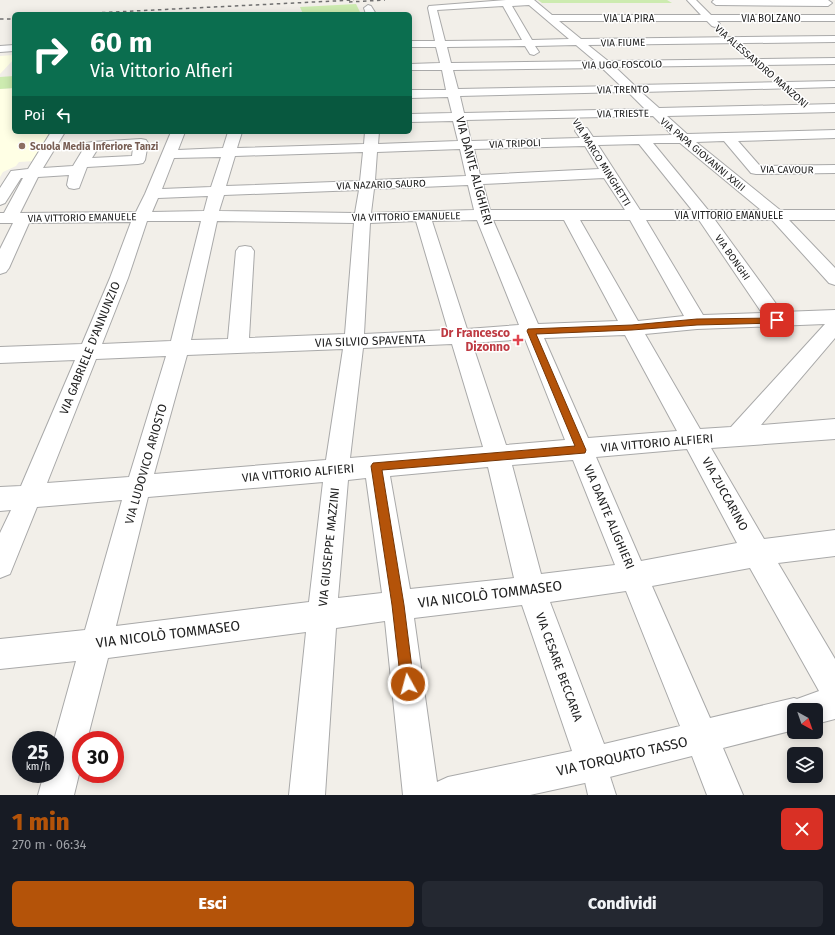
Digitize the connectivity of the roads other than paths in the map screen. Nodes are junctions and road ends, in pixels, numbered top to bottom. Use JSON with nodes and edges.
{"nodes":[{"id":1,"x":691,"y":0,"type":"edge"},
{"id":2,"x":795,"y":1,"type":"edge"},
{"id":3,"x":716,"y":2,"type":"dead end"},
{"id":4,"x":506,"y":3,"type":"junction"},
{"id":5,"x":835,"y":3,"type":"edge"},
{"id":6,"x":551,"y":18,"type":"junction"},
{"id":7,"x":708,"y":18,"type":"junction"},
{"id":8,"x":818,"y":18,"type":"junction"},
{"id":9,"x":835,"y":18,"type":"edge"},
{"id":10,"x":835,"y":29,"type":"edge"},
{"id":11,"x":835,"y":39,"type":"edge"},
{"id":12,"x":734,"y":41,"type":"junction"},
{"id":13,"x":441,"y":43,"type":"junction"},
{"id":14,"x":528,"y":43,"type":"junction"},
{"id":15,"x":581,"y":43,"type":"junction"},
{"id":16,"x":412,"y":44,"type":"edge"},
{"id":17,"x":12,"y":48,"type":"edge"},
{"id":18,"x":0,"y":49,"type":"edge"},
{"id":19,"x":835,"y":61,"type":"edge"},
{"id":20,"x":757,"y":62,"type":"junction"},
{"id":21,"x":605,"y":64,"type":"junction"},
{"id":22,"x":542,"y":65,"type":"junction"},
{"id":23,"x":447,"y":66,"type":"junction"},
{"id":24,"x":412,"y":67,"type":"edge"},
{"id":25,"x":835,"y":84,"type":"edge"},
{"id":26,"x":784,"y":85,"type":"junction"},
{"id":27,"x":631,"y":89,"type":"junction"},
{"id":28,"x":556,"y":91,"type":"junction"},
{"id":29,"x":454,"y":93,"type":"junction"},
{"id":30,"x":412,"y":94,"type":"edge"},
{"id":31,"x":810,"y":108,"type":"junction"},
{"id":32,"x":835,"y":108,"type":"edge"},
{"id":33,"x":655,"y":112,"type":"junction"},
{"id":34,"x":572,"y":114,"type":"junction"},
{"id":35,"x":459,"y":117,"type":"junction"},
{"id":36,"x":412,"y":118,"type":"edge"},
{"id":37,"x":835,"y":133,"type":"edge"},
{"id":38,"x":57,"y":134,"type":"edge"},
{"id":39,"x":177,"y":134,"type":"edge"},
{"id":40,"x":728,"y":138,"type":"junction"},
{"id":41,"x":684,"y":139,"type":"junction"},
{"id":42,"x":372,"y":140,"type":"edge"},
{"id":43,"x":642,"y":140,"type":"junction"},
{"id":44,"x":588,"y":141,"type":"junction"},
{"id":45,"x":232,"y":142,"type":"edge"},
{"id":46,"x":466,"y":144,"type":"junction"},
{"id":47,"x":170,"y":154,"type":"junction"},
{"id":48,"x":835,"y":169,"type":"edge"},
{"id":49,"x":33,"y":173,"type":"junction"},
{"id":50,"x":608,"y":173,"type":"junction"},
{"id":51,"x":475,"y":180,"type":"junction"},
{"id":52,"x":368,"y":184,"type":"junction"},
{"id":53,"x":74,"y":185,"type":"dead end"},
{"id":54,"x":218,"y":191,"type":"junction"},
{"id":55,"x":153,"y":194,"type":"junction"},
{"id":56,"x":0,"y":200,"type":"edge"},
{"id":57,"x":635,"y":214,"type":"junction"},
{"id":58,"x":835,"y":214,"type":"edge"},
{"id":59,"x":483,"y":215,"type":"junction"},
{"id":60,"x":569,"y":215,"type":"junction"},
{"id":61,"x":776,"y":215,"type":"junction"},
{"id":62,"x":210,"y":216,"type":"junction"},
{"id":63,"x":422,"y":216,"type":"junction"},
{"id":64,"x":704,"y":216,"type":"junction"},
{"id":65,"x":141,"y":217,"type":"junction"},
{"id":66,"x":11,"y":218,"type":"edge"},
{"id":67,"x":362,"y":218,"type":"junction"},
{"id":68,"x":245,"y":251,"type":"dead end"},
{"id":69,"x":0,"y":268,"type":"edge"},
{"id":70,"x":835,"y":279,"type":"edge"},
{"id":71,"x":835,"y":317,"type":"edge"},
{"id":72,"x":777,"y":320,"type":"junction"},
{"id":73,"x":697,"y":322,"type":"junction"},
{"id":74,"x":835,"y":325,"type":"edge"},
{"id":75,"x":632,"y":328,"type":"junction"},
{"id":76,"x":531,"y":331,"type":"junction"},
{"id":77,"x":461,"y":337,"type":"junction"},
{"id":78,"x":354,"y":342,"type":"junction"},
{"id":79,"x":238,"y":345,"type":"junction"},
{"id":80,"x":179,"y":348,"type":"junction"},
{"id":81,"x":88,"y":351,"type":"junction"},
{"id":82,"x":0,"y":355,"type":"edge"},
{"id":83,"x":835,"y":429,"type":"edge"},
{"id":84,"x":736,"y":437,"type":"junction"},
{"id":85,"x":694,"y":439,"type":"junction"},
{"id":86,"x":582,"y":450,"type":"junction"},
{"id":87,"x":497,"y":456,"type":"junction"},
{"id":88,"x":376,"y":466,"type":"junction"},
{"id":89,"x":337,"y":469,"type":"junction"},
{"id":90,"x":138,"y":488,"type":"junction"},
{"id":91,"x":29,"y":497,"type":"junction"},
{"id":92,"x":0,"y":500,"type":"edge"},
{"id":93,"x":835,"y":543,"type":"edge"},
{"id":94,"x":757,"y":553,"type":"junction"},
{"id":95,"x":0,"y":564,"type":"edge"},
{"id":96,"x":634,"y":576,"type":"junction"},
{"id":97,"x":531,"y":590,"type":"junction"},
{"id":98,"x":398,"y":605,"type":"junction"},
{"id":99,"x":322,"y":615,"type":"junction"},
{"id":100,"x":97,"y":644,"type":"junction"},
{"id":101,"x":0,"y":654,"type":"edge"},
{"id":102,"x":835,"y":689,"type":"edge"},
{"id":103,"x":835,"y":704,"type":"edge"},
{"id":104,"x":823,"y":707,"type":"edge"},
{"id":105,"x":787,"y":716,"type":"edge"},
{"id":106,"x":701,"y":738,"type":"junction"},
{"id":107,"x":594,"y":764,"type":"junction"},
{"id":108,"x":56,"y":795,"type":"edge"},
{"id":109,"x":307,"y":795,"type":"edge"},
{"id":110,"x":421,"y":795,"type":"edge"},
{"id":111,"x":448,"y":795,"type":"edge"},
{"id":112,"x":602,"y":795,"type":"edge"},
{"id":113,"x":725,"y":795,"type":"edge"}],
"edges":[{"from":1,"to":7,"type":"street","name":"VIA ALESSANDRO MANZONI"},
{"from":2,"to":3,"type":"street"},
{"from":2,"to":5,"type":"street"},
{"from":2,"to":8,"type":"street"},
{"from":4,"to":6,"type":"street","name":"VIA PAPA GIOVANNI XXIII"},
{"from":4,"to":13,"type":"street","name":"VIA DANTE ALIGHIERI"},
{"from":4,"to":14,"type":"street","name":"VIA MARCO MINGHETTI"},
{"from":6,"to":7,"type":"street","name":"VIA LA PIRA"},
{"from":6,"to":15,"type":"street","name":"VIA PAPA GIOVANNI XXIII"},
{"from":7,"to":8,"type":"street","name":"VIA BOLZANO"},
{"from":7,"to":12,"type":"street","name":"VIA ALESSANDRO MANZONI"},
{"from":8,"to":9,"type":"street","name":"VIA BOLZANO"},
{"from":8,"to":10,"type":"street"},
{"from":11,"to":12,"type":"street","name":"VIA FIUME"},
{"from":12,"to":15,"type":"street","name":"VIA FIUME"},
{"from":12,"to":20,"type":"street","name":"VIA ALESSANDRO MANZONI"},
{"from":13,"to":14,"type":"street","name":"VIA FIUME"},
{"from":13,"to":16,"type":"street","name":"VIA FIUME"},
{"from":13,"to":23,"type":"street","name":"VIA DANTE ALIGHIERI"},
{"from":14,"to":15,"type":"street","name":"VIA FIUME"},
{"from":14,"to":22,"type":"street","name":"VIA MARCO MINGHETTI"},
{"from":15,"to":21,"type":"street","name":"VIA PAPA GIOVANNI XXIII"},
{"from":17,"to":18,"type":"street"},
{"from":19,"to":20,"type":"street","name":"VIA UGO FOSCOLO"},
{"from":20,"to":21,"type":"street","name":"VIA UGO FOSCOLO"},
{"from":20,"to":26,"type":"street","name":"VIA ALESSANDRO MANZONI"},
{"from":21,"to":22,"type":"street","name":"VIA UGO FOSCOLO"},
{"from":21,"to":27,"type":"street","name":"VIA PAPA GIOVANNI XXIII"},
{"from":22,"to":23,"type":"street","name":"VIA UGO FOSCOLO"},
{"from":22,"to":28,"type":"street","name":"VIA MARCO MINGHETTI"},
{"from":23,"to":24,"type":"street","name":"VIA UGO FOSCOLO"},
{"from":23,"to":29,"type":"street","name":"VIA DANTE ALIGHIERI"},
{"from":25,"to":26,"type":"street","name":"VIA TRENTO"},
{"from":26,"to":27,"type":"street","name":"VIA TRENTO"},
{"from":26,"to":31,"type":"street","name":"VIA ALESSANDRO MANZONI"},
{"from":27,"to":28,"type":"street","name":"VIA TRENTO"},
{"from":27,"to":33,"type":"street","name":"VIA PAPA GIOVANNI XXIII"},
{"from":28,"to":29,"type":"street","name":"VIA TRENTO"},
{"from":28,"to":34,"type":"street","name":"VIA MARCO MINGHETTI"},
{"from":29,"to":30,"type":"street","name":"VIA TRENTO"},
{"from":29,"to":35,"type":"street","name":"VIA DANTE ALIGHIERI"},
{"from":31,"to":32,"type":"street","name":"VIA TRIESTE"},
{"from":31,"to":33,"type":"street","name":"VIA TRIESTE"},
{"from":31,"to":37,"type":"street","name":"VIA ALESSANDRO MANZONI"},
{"from":33,"to":34,"type":"street","name":"VIA TRIESTE"},
{"from":33,"to":41,"type":"street","name":"VIA PAPA GIOVANNI XXIII"},
{"from":34,"to":35,"type":"street","name":"VIA TRIESTE"},
{"from":34,"to":44,"type":"street","name":"VIA MARCO MINGHETTI"},
{"from":35,"to":36,"type":"street","name":"VIA TRIESTE"},
{"from":35,"to":46,"type":"street","name":"VIA DANTE ALIGHIERI"},
{"from":37,"to":40,"type":"street","name":"VIA TRIPOLI"},
{"from":38,"to":49,"type":"street"},
{"from":39,"to":47,"type":"street","name":"VIA GABRIELE D'ANNUNZIO"},
{"from":40,"to":41,"type":"street","name":"VIA TRIPOLI"},
{"from":40,"to":48,"type":"street","name":"VIA CAVOUR"},
{"from":41,"to":43,"type":"street","name":"VIA TRIPOLI"},
{"from":41,"to":61,"type":"street","name":"VIA PAPA GIOVANNI XXIII"},
{"from":42,"to":45,"type":"street","name":"VIA TRIPOLI"},
{"from":42,"to":46,"type":"street","name":"VIA TRIPOLI"},
{"from":42,"to":52,"type":"street","name":"VIA GIUSEPPE MAZZINI"},
{"from":43,"to":44,"type":"street","name":"VIA TRIPOLI"},
{"from":43,"to":64,"type":"street","name":"VIA BONGHI"},
{"from":44,"to":46,"type":"street","name":"VIA TRIPOLI"},
{"from":44,"to":50,"type":"street","name":"VIA MARCO MINGHETTI"},
{"from":45,"to":47,"type":"street","name":"VIA TRIPOLI"},
{"from":45,"to":54,"type":"street","name":"VIA LUDOVICO ARIOSTO"},
{"from":46,"to":51,"type":"street","name":"VIA DANTE ALIGHIERI"},
{"from":47,"to":55,"type":"street","name":"VIA GABRIELE D'ANNUNZIO"},
{"from":49,"to":53,"type":"street"},
{"from":49,"to":56,"type":"street"},
{"from":49,"to":66,"type":"street"},
{"from":50,"to":51,"type":"street","name":"VIA NAZARIO SAURO"},
{"from":50,"to":57,"type":"street","name":"VIA MARCO MINGHETTI"},
{"from":51,"to":52,"type":"street","name":"VIA NAZARIO SAURO"},
{"from":51,"to":59,"type":"street","name":"VIA DANTE ALIGHIERI"},
{"from":52,"to":54,"type":"street","name":"VIA NAZARIO SAURO"},
{"from":52,"to":67,"type":"street","name":"VIA GIUSEPPE MAZZINI"},
{"from":54,"to":55,"type":"street","name":"VIA NAZARIO SAURO"},
{"from":54,"to":62,"type":"street","name":"VIA LUDOVICO ARIOSTO"},
{"from":55,"to":65,"type":"street","name":"VIA GABRIELE D'ANNUNZIO"},
{"from":57,"to":60,"type":"street","name":"VIA VITTORIO EMANUELE"},
{"from":57,"to":64,"type":"street","name":"VIA VITTORIO EMANUELE"},
{"from":57,"to":73,"type":"street","name":"VIA MARCO MINGHETTI"},
{"from":58,"to":61,"type":"street","name":"VIA VITTORIO EMANUELE"},
{"from":59,"to":60,"type":"street","name":"VIA VITTORIO EMANUELE"},
{"from":59,"to":63,"type":"street","name":"VIA VITTORIO EMANUELE"},
{"from":59,"to":76,"type":"street","name":"VIA DANTE ALIGHIERI"},
{"from":60,"to":75,"type":"street","name":"VIA ZUCCARINO"},
{"from":61,"to":64,"type":"street","name":"VIA VITTORIO EMANUELE"},
{"from":61,"to":70,"type":"street","name":"VIA PAPA GIOVANNI XXIII"},
{"from":62,"to":65,"type":"street","name":"VIA VITTORIO EMANUELE"},
{"from":62,"to":67,"type":"street","name":"VIA VITTORIO EMANUELE"},
{"from":62,"to":80,"type":"street","name":"VIA LUDOVICO ARIOSTO"},
{"from":63,"to":67,"type":"street","name":"VIA VITTORIO EMANUELE"},
{"from":63,"to":77,"type":"street","name":"VIA CESARE BECCARIA"},
{"from":64,"to":72,"type":"street","name":"VIA BONGHI"},
{"from":65,"to":66,"type":"street","name":"VIA VITTORIO EMANUELE"},
{"from":65,"to":81,"type":"street","name":"VIA GABRIELE D'ANNUNZIO"},
{"from":66,"to":69,"type":"street"},
{"from":67,"to":78,"type":"street","name":"VIA GIUSEPPE MAZZINI"},
{"from":68,"to":79,"type":"street"},
{"from":71,"to":72,"type":"street","name":"VIA SILVIO SPAVENTA"},
{"from":72,"to":73,"type":"street","name":"VIA SILVIO SPAVENTA"},
{"from":73,"to":75,"type":"street","name":"VIA SILVIO SPAVENTA"},
{"from":74,"to":84,"type":"street"},
{"from":75,"to":76,"type":"street","name":"VIA SILVIO SPAVENTA"},
{"from":75,"to":85,"type":"street","name":"VIA ZUCCARINO"},
{"from":76,"to":77,"type":"street","name":"VIA SILVIO SPAVENTA"},
{"from":76,"to":86,"type":"street","name":"VIA DANTE ALIGHIERI"},
{"from":77,"to":78,"type":"street","name":"VIA SILVIO SPAVENTA"},
{"from":77,"to":87,"type":"street","name":"VIA CESARE BECCARIA"},
{"from":78,"to":79,"type":"street","name":"VIA SILVIO SPAVENTA"},
{"from":78,"to":89,"type":"street","name":"VIA GIUSEPPE MAZZINI"},
{"from":79,"to":80,"type":"street","name":"VIA SILVIO SPAVENTA"},
{"from":80,"to":81,"type":"street","name":"VIA SILVIO SPAVENTA"},
{"from":80,"to":90,"type":"street","name":"VIA LUDOVICO ARIOSTO"},
{"from":81,"to":82,"type":"street","name":"VIA SILVIO SPAVENTA"},
{"from":81,"to":91,"type":"street","name":"VIA GABRIELE D'ANNUNZIO"},
{"from":83,"to":84,"type":"street","name":"VIA VITTORIO ALFIERI"},
{"from":84,"to":85,"type":"street","name":"VIA VITTORIO ALFIERI"},
{"from":85,"to":86,"type":"street","name":"VIA VITTORIO ALFIERI"},
{"from":85,"to":94,"type":"street","name":"VIA ZUCCARINO"},
{"from":86,"to":87,"type":"street","name":"VIA VITTORIO ALFIERI"},
{"from":86,"to":96,"type":"street","name":"VIA DANTE ALIGHIERI"},
{"from":87,"to":88,"type":"street","name":"VIA VITTORIO ALFIERI"},
{"from":87,"to":97,"type":"street","name":"VIA CESARE BECCARIA"},
{"from":88,"to":89,"type":"street","name":"VIA VITTORIO ALFIERI"},
{"from":88,"to":98,"type":"street"},
{"from":89,"to":90,"type":"street","name":"VIA VITTORIO ALFIERI"},
{"from":89,"to":99,"type":"street","name":"VIA GIUSEPPE MAZZINI"},
{"from":90,"to":91,"type":"street","name":"VIA VITTORIO ALFIERI"},
{"from":90,"to":100,"type":"street","name":"VIA LUDOVICO ARIOSTO"},
{"from":91,"to":92,"type":"street","name":"VIA VITTORIO ALFIERI"},
{"from":91,"to":95,"type":"street","name":"VIA GABRIELE D'ANNUNZIO"},
{"from":93,"to":94,"type":"street","name":"VIA NICOLÒ TOMMASEO"},
{"from":94,"to":96,"type":"street","name":"VIA NICOLÒ TOMMASEO"},
{"from":94,"to":102,"type":"street","name":"VIA ZUCCARINO"},
{"from":96,"to":97,"type":"street","name":"VIA NICOLÒ TOMMASEO"},
{"from":96,"to":106,"type":"street","name":"VIA DANTE ALIGHIERI"},
{"from":97,"to":98,"type":"street","name":"VIA NICOLÒ TOMMASEO"},
{"from":97,"to":107,"type":"street","name":"VIA CESARE BECCARIA"},
{"from":98,"to":99,"type":"street","name":"VIA NICOLÒ TOMMASEO"},
{"from":98,"to":110,"type":"street"},
{"from":99,"to":100,"type":"street","name":"VIA NICOLÒ TOMMASEO"},
{"from":99,"to":109,"type":"street","name":"VIA GIUSEPPE MAZZINI"},
{"from":100,"to":101,"type":"street","name":"VIA NICOLÒ TOMMASEO"},
{"from":100,"to":108,"type":"street","name":"VIA LUDOVICO ARIOSTO"},
{"from":103,"to":104,"type":"street"},
{"from":105,"to":106,"type":"street","name":"VIA TORQUATO TASSO"},
{"from":106,"to":107,"type":"street","name":"VIA TORQUATO TASSO"},
{"from":106,"to":113,"type":"street","name":"VIA DANTE ALIGHIERI"},
{"from":107,"to":111,"type":"street","name":"VIA TORQUATO TASSO"},
{"from":107,"to":112,"type":"street","name":"VIA CESARE BECCARIA"}]}
